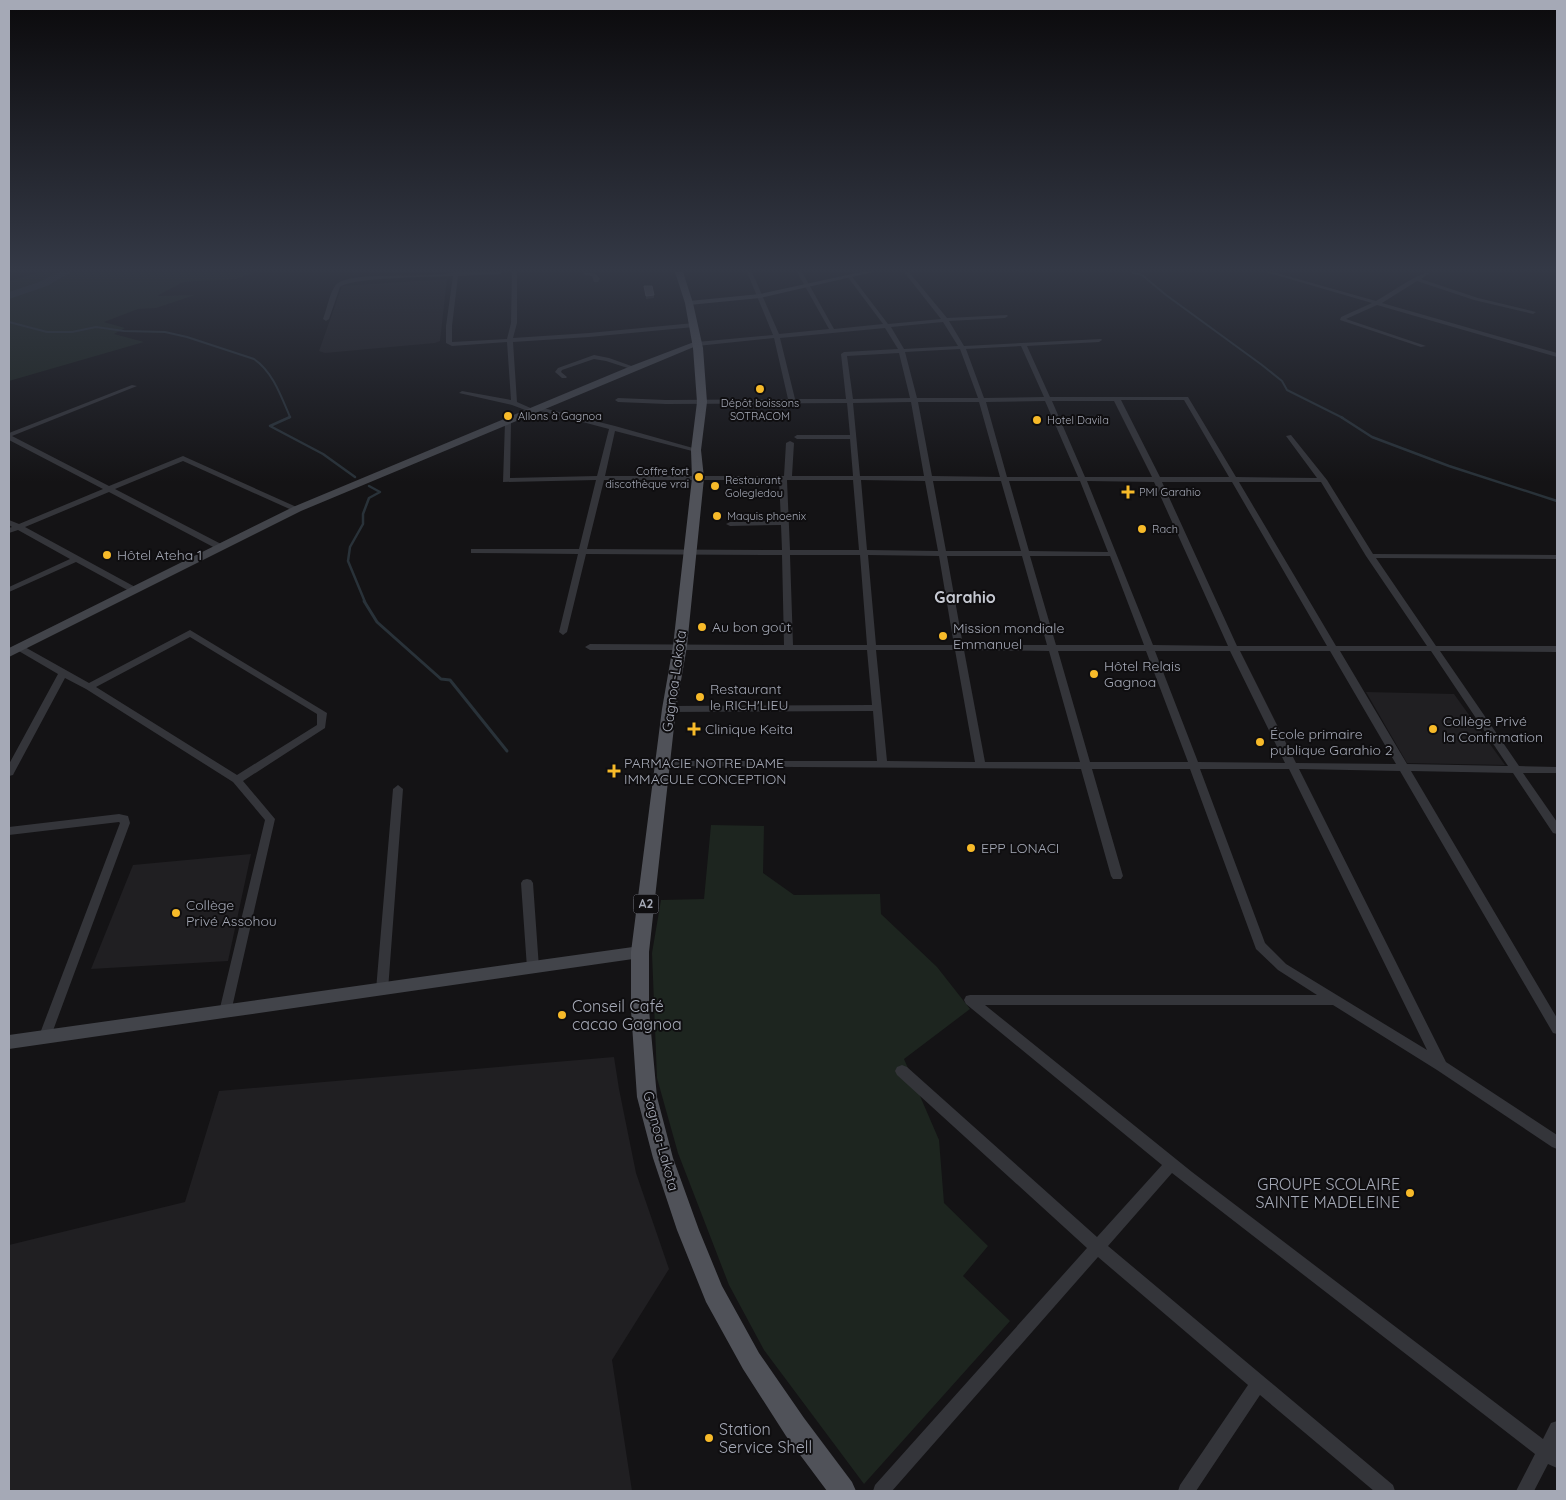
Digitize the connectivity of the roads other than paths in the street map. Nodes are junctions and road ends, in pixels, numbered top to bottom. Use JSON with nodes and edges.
{"nodes":[{"id":1,"x":449,"y":342,"type":"edge"},
{"id":2,"x":488,"y":342,"type":"edge"},
{"id":3,"x":510,"y":342,"type":"edge"},
{"id":4,"x":720,"y":342,"type":"edge"},
{"id":5,"x":778,"y":342,"type":"edge"},
{"id":6,"x":897,"y":342,"type":"edge"},
{"id":7,"x":959,"y":342,"type":"edge"},
{"id":8,"x":1061,"y":342,"type":"edge"},
{"id":9,"x":1411,"y":342,"type":"edge"},
{"id":10,"x":1512,"y":342,"type":"edge"},
{"id":11,"x":697,"y":344,"type":"junction"},
{"id":12,"x":1023,"y":344,"type":"junction"},
{"id":13,"x":1423,"y":346,"type":"dead end"},
{"id":14,"x":962,"y":347,"type":"junction"},
{"id":15,"x":902,"y":351,"type":"junction"},
{"id":16,"x":1557,"y":355,"type":"edge"},
{"id":17,"x":634,"y":368,"type":"junction"},
{"id":18,"x":564,"y":377,"type":"dead end"},
{"id":19,"x":134,"y":386,"type":"dead end"},
{"id":20,"x":462,"y":393,"type":"dead end"},
{"id":21,"x":1048,"y":398,"type":"junction"},
{"id":22,"x":1116,"y":398,"type":"junction"},
{"id":23,"x":618,"y":400,"type":"dead end"},
{"id":24,"x":914,"y":400,"type":"junction"},
{"id":25,"x":982,"y":400,"type":"junction"},
{"id":26,"x":792,"y":401,"type":"junction"},
{"id":27,"x":850,"y":401,"type":"junction"},
{"id":28,"x":702,"y":402,"type":"junction"},
{"id":29,"x":514,"y":403,"type":"junction"},
{"id":30,"x":536,"y":410,"type":"junction"},
{"id":31,"x":508,"y":422,"type":"junction"},
{"id":32,"x":614,"y":428,"type":"junction"},
{"id":33,"x":9,"y":436,"type":"edge"},
{"id":34,"x":1289,"y":436,"type":"dead end"},
{"id":35,"x":797,"y":437,"type":"dead end"},
{"id":36,"x":852,"y":437,"type":"junction"},
{"id":37,"x":790,"y":442,"type":"dead end"},
{"id":38,"x":696,"y":450,"type":"junction"},
{"id":39,"x":601,"y":478,"type":"junction"},
{"id":40,"x":698,"y":478,"type":"junction"},
{"id":41,"x":786,"y":478,"type":"junction"},
{"id":42,"x":856,"y":478,"type":"junction"},
{"id":43,"x":928,"y":478,"type":"junction"},
{"id":44,"x":1004,"y":478,"type":"junction"},
{"id":45,"x":1082,"y":478,"type":"junction"},
{"id":46,"x":1157,"y":479,"type":"junction"},
{"id":47,"x":1234,"y":479,"type":"junction"},
{"id":48,"x":1323,"y":480,"type":"junction"},
{"id":49,"x":107,"y":489,"type":"junction"},
{"id":50,"x":296,"y":508,"type":"junction"},
{"id":51,"x":9,"y":522,"type":"edge"},
{"id":52,"x":784,"y":523,"type":"junction"},
{"id":53,"x":730,"y":524,"type":"dead end"},
{"id":54,"x":19,"y":527,"type":"junction"},
{"id":55,"x":9,"y":531,"type":"edge"},
{"id":56,"x":220,"y":547,"type":"junction"},
{"id":57,"x":474,"y":551,"type":"dead end"},
{"id":58,"x":583,"y":552,"type":"junction"},
{"id":59,"x":690,"y":552,"type":"junction"},
{"id":60,"x":785,"y":552,"type":"junction"},
{"id":61,"x":1025,"y":552,"type":"junction"},
{"id":62,"x":863,"y":553,"type":"junction"},
{"id":63,"x":942,"y":554,"type":"junction"},
{"id":64,"x":1112,"y":554,"type":"junction"},
{"id":65,"x":1370,"y":556,"type":"junction"},
{"id":66,"x":1557,"y":557,"type":"edge"},
{"id":67,"x":76,"y":558,"type":"junction"},
{"id":68,"x":9,"y":590,"type":"edge"},
{"id":69,"x":134,"y":590,"type":"junction"},
{"id":70,"x":563,"y":632,"type":"dead end"},
{"id":71,"x":680,"y":646,"type":"junction"},
{"id":72,"x":789,"y":646,"type":"junction"},
{"id":73,"x":590,"y":647,"type":"dead end"},
{"id":74,"x":872,"y":647,"type":"junction"},
{"id":75,"x":959,"y":647,"type":"junction"},
{"id":76,"x":20,"y":648,"type":"junction"},
{"id":77,"x":1052,"y":648,"type":"junction"},
{"id":78,"x":1148,"y":648,"type":"junction"},
{"id":79,"x":1234,"y":649,"type":"junction"},
{"id":80,"x":1334,"y":649,"type":"junction"},
{"id":81,"x":1557,"y":649,"type":"edge"},
{"id":82,"x":1435,"y":650,"type":"junction"},
{"id":83,"x":9,"y":653,"type":"edge"},
{"id":84,"x":62,"y":673,"type":"junction"},
{"id":85,"x":89,"y":687,"type":"junction"},
{"id":86,"x":877,"y":708,"type":"junction"},
{"id":87,"x":670,"y":709,"type":"junction"},
{"id":88,"x":662,"y":764,"type":"junction"},
{"id":89,"x":882,"y":764,"type":"junction"},
{"id":90,"x":981,"y":765,"type":"junction"},
{"id":91,"x":1086,"y":765,"type":"junction"},
{"id":92,"x":1194,"y":766,"type":"junction"},
{"id":93,"x":1292,"y":766,"type":"junction"},
{"id":94,"x":1404,"y":767,"type":"junction"},
{"id":95,"x":1516,"y":768,"type":"junction"},
{"id":96,"x":1557,"y":770,"type":"edge"},
{"id":97,"x":9,"y":773,"type":"edge"},
{"id":98,"x":237,"y":780,"type":"junction"},
{"id":99,"x":398,"y":790,"type":"dead end"},
{"id":100,"x":1557,"y":830,"type":"edge"},
{"id":101,"x":9,"y":831,"type":"edge"},
{"id":102,"x":1118,"y":876,"type":"dead end"},
{"id":103,"x":528,"y":883,"type":"dead end"},
{"id":104,"x":640,"y":952,"type":"junction"},
{"id":105,"x":533,"y":968,"type":"junction"},
{"id":106,"x":382,"y":990,"type":"junction"},
{"id":107,"x":1333,"y":1000,"type":"junction"},
{"id":108,"x":225,"y":1012,"type":"junction"},
{"id":109,"x":1557,"y":1029,"type":"edge"},
{"id":110,"x":45,"y":1036,"type":"junction"},
{"id":111,"x":9,"y":1042,"type":"edge"},
{"id":112,"x":1442,"y":1066,"type":"junction"},
{"id":113,"x":902,"y":1071,"type":"dead end"},
{"id":114,"x":1557,"y":1143,"type":"edge"},
{"id":115,"x":1171,"y":1164,"type":"junction"},
{"id":116,"x":1097,"y":1247,"type":"junction"},
{"id":117,"x":1259,"y":1383,"type":"junction"},
{"id":118,"x":1557,"y":1429,"type":"edge"},
{"id":119,"x":1551,"y":1456,"type":"edge"},
{"id":120,"x":843,"y":1491,"type":"edge"},
{"id":121,"x":881,"y":1491,"type":"edge"},
{"id":122,"x":1186,"y":1491,"type":"edge"},
{"id":123,"x":1387,"y":1491,"type":"edge"},
{"id":124,"x":1525,"y":1491,"type":"edge"}],
"edges":[{"from":1,"to":2,"type":"street"},
{"from":3,"to":29,"type":"street"},
{"from":4,"to":11,"type":"street"},
{"from":5,"to":26,"type":"street"},
{"from":6,"to":15,"type":"street"},
{"from":7,"to":14,"type":"street"},
{"from":8,"to":12,"type":"street"},
{"from":9,"to":13,"type":"street"},
{"from":10,"to":16,"type":"street"},
{"from":11,"to":17,"type":"street"},
{"from":11,"to":28,"type":"main road","name":"Gagnoa-Lakota","number":"A2"},
{"from":12,"to":14,"type":"street"},
{"from":12,"to":21,"type":"street"},
{"from":14,"to":15,"type":"street"},
{"from":14,"to":25,"type":"street"},
{"from":15,"to":24,"type":"street"},
{"from":15,"to":27,"type":"street"},
{"from":17,"to":18,"type":"street"},
{"from":17,"to":30,"type":"street"},
{"from":19,"to":33,"type":"street"},
{"from":20,"to":29,"type":"street"},
{"from":21,"to":22,"type":"street"},
{"from":21,"to":25,"type":"street"},
{"from":21,"to":45,"type":"street"},
{"from":22,"to":46,"type":"street"},
{"from":22,"to":47,"type":"street"},
{"from":23,"to":28,"type":"street"},
{"from":24,"to":25,"type":"street"},
{"from":24,"to":27,"type":"street"},
{"from":24,"to":43,"type":"street"},
{"from":25,"to":44,"type":"street"},
{"from":26,"to":27,"type":"street"},
{"from":26,"to":28,"type":"street"},
{"from":27,"to":36,"type":"street"},
{"from":28,"to":38,"type":"main road","name":"Gagnoa-Lakota","number":"A2"},
{"from":29,"to":30,"type":"street"},
{"from":30,"to":31,"type":"street"},
{"from":30,"to":32,"type":"street"},
{"from":31,"to":39,"type":"street"},
{"from":31,"to":50,"type":"street"},
{"from":32,"to":38,"type":"street"},
{"from":32,"to":39,"type":"street"},
{"from":33,"to":49,"type":"street"},
{"from":34,"to":48,"type":"street"},
{"from":35,"to":36,"type":"street"},
{"from":36,"to":42,"type":"street"},
{"from":37,"to":41,"type":"street"},
{"from":38,"to":40,"type":"main road","name":"Gagnoa-Lakota","number":"A2"},
{"from":39,"to":40,"type":"street"},
{"from":39,"to":58,"type":"street"},
{"from":40,"to":41,"type":"street"},
{"from":40,"to":59,"type":"main road","name":"Gagnoa-Lakota","number":"A2"},
{"from":41,"to":42,"type":"street"},
{"from":41,"to":52,"type":"street"},
{"from":42,"to":43,"type":"street"},
{"from":42,"to":62,"type":"street"},
{"from":43,"to":44,"type":"street"},
{"from":43,"to":63,"type":"street"},
{"from":44,"to":45,"type":"street"},
{"from":44,"to":61,"type":"street"},
{"from":45,"to":46,"type":"street"},
{"from":45,"to":64,"type":"street"},
{"from":46,"to":47,"type":"street"},
{"from":46,"to":79,"type":"street"},
{"from":47,"to":48,"type":"street"},
{"from":47,"to":80,"type":"street"},
{"from":48,"to":65,"type":"street"},
{"from":49,"to":50,"type":"street"},
{"from":49,"to":54,"type":"street"},
{"from":49,"to":56,"type":"street"},
{"from":50,"to":56,"type":"street"},
{"from":51,"to":54,"type":"street"},
{"from":52,"to":53,"type":"street"},
{"from":52,"to":60,"type":"street"},
{"from":54,"to":55,"type":"street"},
{"from":54,"to":67,"type":"street"},
{"from":56,"to":69,"type":"street"},
{"from":57,"to":58,"type":"street"},
{"from":58,"to":59,"type":"street"},
{"from":58,"to":70,"type":"street"},
{"from":59,"to":60,"type":"street"},
{"from":59,"to":71,"type":"main road","name":"Gagnoa-Lakota","number":"A2"},
{"from":60,"to":62,"type":"street"},
{"from":60,"to":72,"type":"street"},
{"from":61,"to":63,"type":"street"},
{"from":61,"to":64,"type":"street"},
{"from":61,"to":77,"type":"street"},
{"from":62,"to":63,"type":"street"},
{"from":62,"to":74,"type":"street"},
{"from":63,"to":75,"type":"street"},
{"from":64,"to":78,"type":"street"},
{"from":65,"to":66,"type":"street"},
{"from":65,"to":82,"type":"street"},
{"from":67,"to":68,"type":"street"},
{"from":67,"to":69,"type":"street"},
{"from":69,"to":76,"type":"street"},
{"from":71,"to":72,"type":"street"},
{"from":71,"to":73,"type":"street"},
{"from":71,"to":87,"type":"main road","name":"Gagnoa-Lakota","number":"A2"},
{"from":72,"to":74,"type":"street"},
{"from":74,"to":75,"type":"street"},
{"from":74,"to":86,"type":"street"},
{"from":75,"to":77,"type":"street"},
{"from":75,"to":90,"type":"street"},
{"from":76,"to":83,"type":"street"},
{"from":76,"to":84,"type":"street"},
{"from":77,"to":78,"type":"street"},
{"from":77,"to":91,"type":"street"},
{"from":78,"to":79,"type":"street"},
{"from":78,"to":92,"type":"street"},
{"from":79,"to":80,"type":"street"},
{"from":79,"to":93,"type":"street"},
{"from":80,"to":82,"type":"street"},
{"from":80,"to":94,"type":"street"},
{"from":81,"to":82,"type":"street"},
{"from":82,"to":95,"type":"street"},
{"from":84,"to":85,"type":"street"},
{"from":84,"to":97,"type":"street"},
{"from":85,"to":98,"type":"street"},
{"from":85,"to":98,"type":"street"},
{"from":86,"to":87,"type":"street"},
{"from":86,"to":89,"type":"street"},
{"from":87,"to":88,"type":"main road","name":"Gagnoa-Lakota","number":"A2"},
{"from":88,"to":89,"type":"street"},
{"from":88,"to":104,"type":"main road","name":"Gagnoa-Lakota","number":"A2"},
{"from":89,"to":90,"type":"street"},
{"from":90,"to":91,"type":"street"},
{"from":91,"to":92,"type":"street"},
{"from":91,"to":102,"type":"street"},
{"from":92,"to":93,"type":"street"},
{"from":92,"to":107,"type":"street"},
{"from":93,"to":94,"type":"street"},
{"from":93,"to":112,"type":"street"},
{"from":94,"to":95,"type":"street"},
{"from":94,"to":109,"type":"street"},
{"from":95,"to":96,"type":"street"},
{"from":95,"to":100,"type":"street"},
{"from":98,"to":108,"type":"street"},
{"from":99,"to":106,"type":"street"},
{"from":101,"to":110,"type":"street"},
{"from":103,"to":105,"type":"street"},
{"from":104,"to":105,"type":"street"},
{"from":104,"to":120,"type":"main road","name":"Gagnoa-Lakota","number":"A2"},
{"from":105,"to":106,"type":"street"},
{"from":106,"to":108,"type":"street"},
{"from":107,"to":112,"type":"street"},
{"from":107,"to":115,"type":"street"},
{"from":108,"to":110,"type":"street"},
{"from":110,"to":111,"type":"street"},
{"from":112,"to":114,"type":"street"},
{"from":113,"to":116,"type":"street"},
{"from":115,"to":116,"type":"street"},
{"from":115,"to":119,"type":"street"},
{"from":116,"to":117,"type":"street"},
{"from":116,"to":121,"type":"street"},
{"from":117,"to":122,"type":"street"},
{"from":117,"to":123,"type":"street"},
{"from":118,"to":119,"type":"street"},
{"from":119,"to":124,"type":"street"}]}
